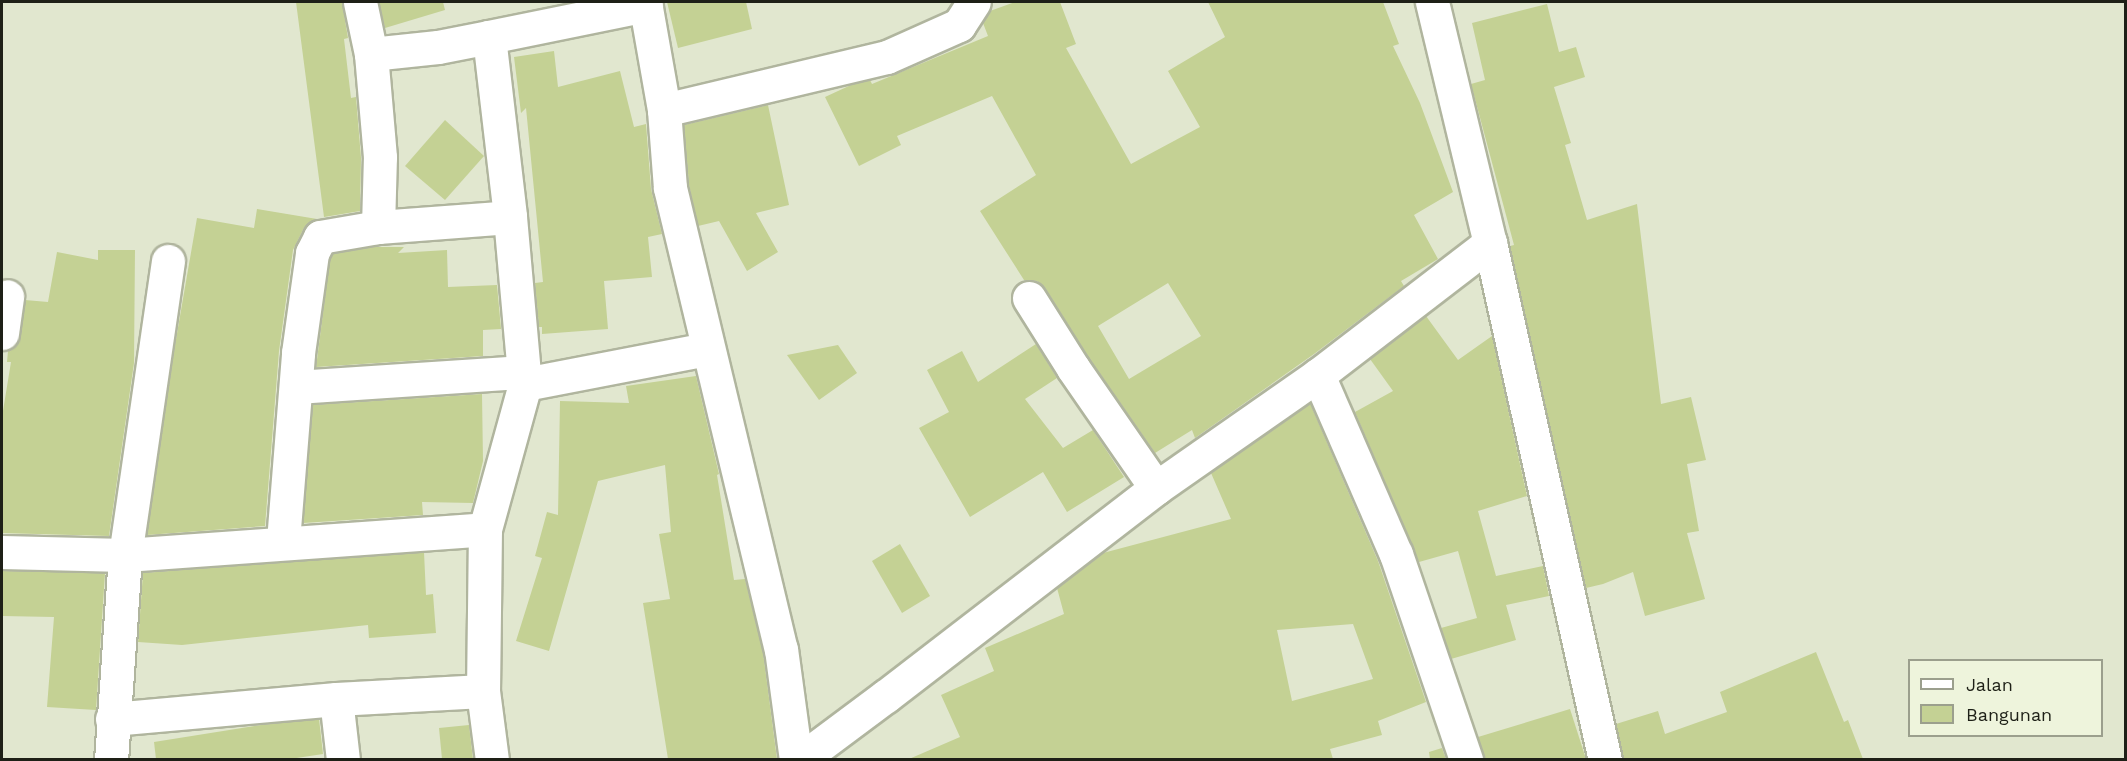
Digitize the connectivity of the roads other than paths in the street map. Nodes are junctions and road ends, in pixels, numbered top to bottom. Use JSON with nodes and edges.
{"nodes":[{"id":1,"x":360,"y":2,"type":"edge"},
{"id":2,"x":974,"y":2,"type":"edge"},
{"id":3,"x":1432,"y":2,"type":"edge"},
{"id":4,"x":645,"y":3,"type":"edge"},
{"id":5,"x":489,"y":37,"type":"junction"},
{"id":6,"x":371,"y":54,"type":"junction"},
{"id":7,"x":664,"y":110,"type":"junction"},
{"id":8,"x":510,"y":217,"type":"junction"},
{"id":9,"x":378,"y":228,"type":"junction"},
{"id":10,"x":1490,"y":243,"type":"junction"},
{"id":11,"x":168,"y":261,"type":"dead end"},
{"id":12,"x":7,"y":296,"type":"dead end"},
{"id":13,"x":1029,"y":298,"type":"dead end"},
{"id":14,"x":2,"y":333,"type":"edge"},
{"id":15,"x":707,"y":349,"type":"junction"},
{"id":16,"x":1318,"y":375,"type":"junction"},
{"id":17,"x":525,"y":378,"type":"junction"},
{"id":18,"x":296,"y":387,"type":"junction"},
{"id":19,"x":1156,"y":488,"type":"junction"},
{"id":20,"x":485,"y":529,"type":"junction"},
{"id":21,"x":283,"y":542,"type":"junction"},
{"id":22,"x":2,"y":552,"type":"edge"},
{"id":23,"x":125,"y":555,"type":"junction"},
{"id":24,"x":483,"y":691,"type":"junction"},
{"id":25,"x":336,"y":699,"type":"junction"},
{"id":26,"x":112,"y":719,"type":"junction"},
{"id":27,"x":111,"y":759,"type":"edge"},
{"id":28,"x":343,"y":759,"type":"edge"},
{"id":29,"x":492,"y":759,"type":"edge"},
{"id":30,"x":798,"y":759,"type":"edge"},
{"id":31,"x":1466,"y":759,"type":"edge"},
{"id":32,"x":1605,"y":759,"type":"edge"}],
"edges":[{"from":1,"to":6,"type":"street"},
{"from":2,"to":7,"type":"street"},
{"from":3,"to":10,"type":"street"},
{"from":4,"to":5,"type":"street"},
{"from":4,"to":7,"type":"street"},
{"from":5,"to":6,"type":"street"},
{"from":5,"to":8,"type":"street"},
{"from":6,"to":9,"type":"street"},
{"from":7,"to":15,"type":"street"},
{"from":8,"to":9,"type":"street"},
{"from":8,"to":17,"type":"street"},
{"from":9,"to":18,"type":"street"},
{"from":10,"to":16,"type":"street"},
{"from":10,"to":32,"type":"street"},
{"from":11,"to":23,"type":"street"},
{"from":12,"to":14,"type":"street"},
{"from":13,"to":19,"type":"street"},
{"from":15,"to":17,"type":"street"},
{"from":15,"to":30,"type":"street"},
{"from":16,"to":19,"type":"street"},
{"from":16,"to":31,"type":"street"},
{"from":17,"to":18,"type":"street"},
{"from":17,"to":20,"type":"street"},
{"from":18,"to":21,"type":"street"},
{"from":19,"to":30,"type":"street"},
{"from":20,"to":21,"type":"street"},
{"from":20,"to":24,"type":"street"},
{"from":21,"to":23,"type":"street"},
{"from":22,"to":23,"type":"street"},
{"from":23,"to":26,"type":"street"},
{"from":24,"to":25,"type":"street"},
{"from":24,"to":29,"type":"street"},
{"from":25,"to":26,"type":"street"},
{"from":25,"to":28,"type":"street"},
{"from":26,"to":27,"type":"street"}]}
